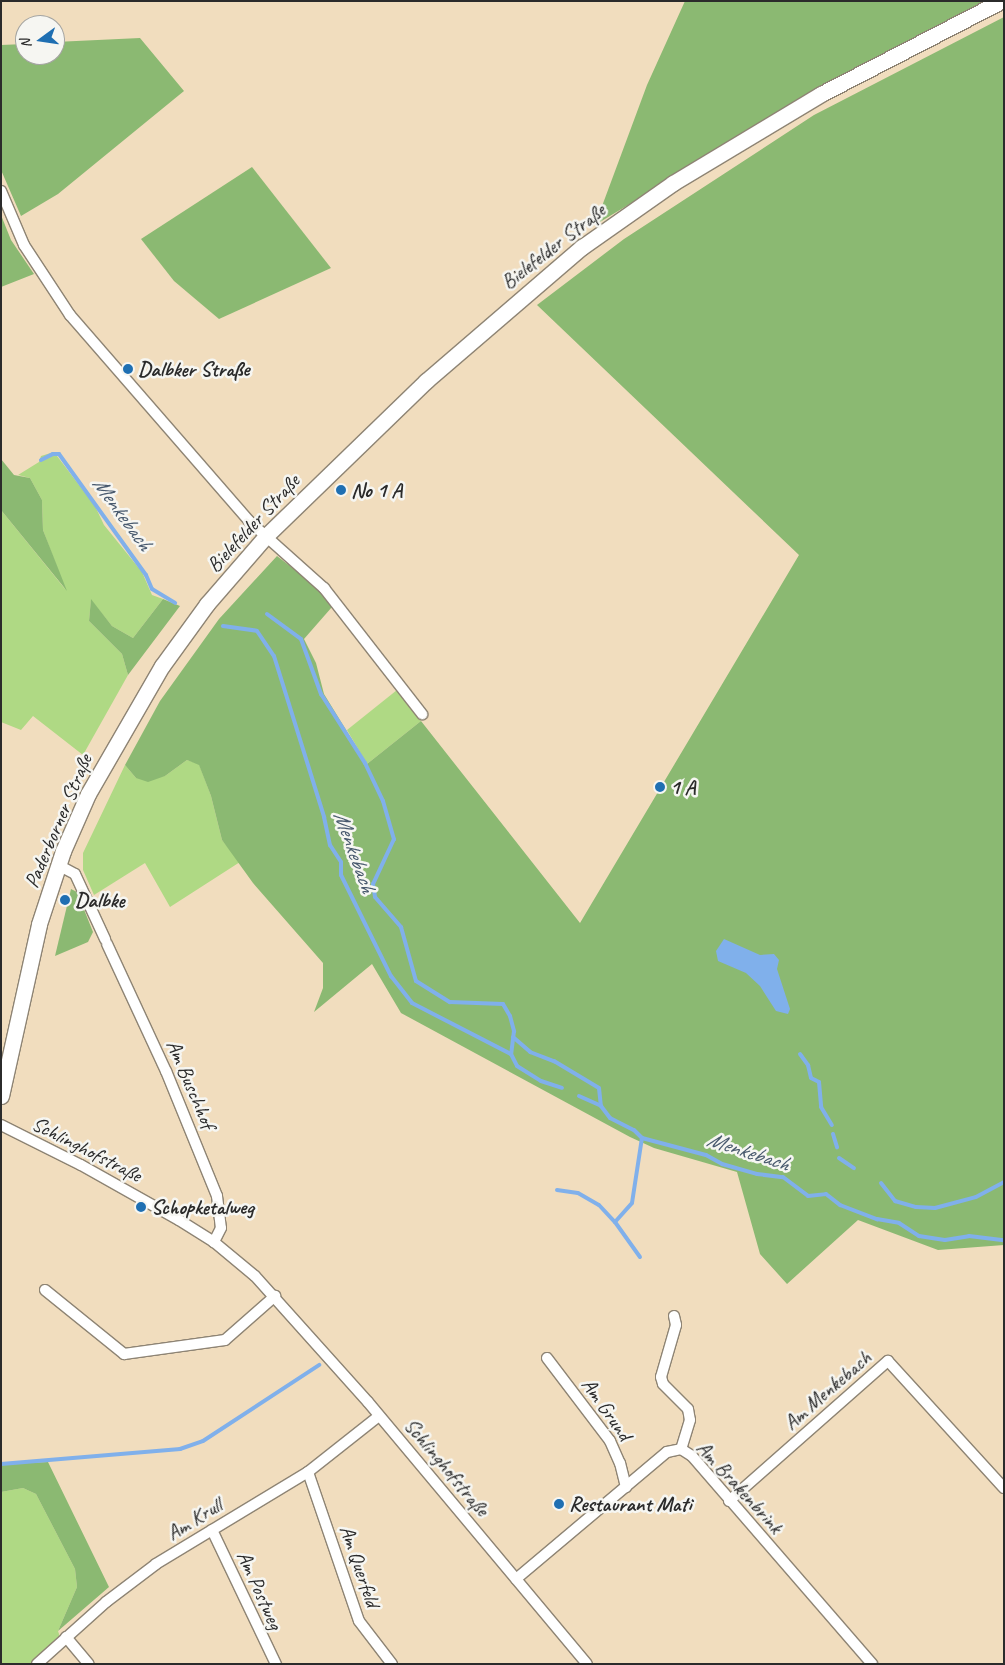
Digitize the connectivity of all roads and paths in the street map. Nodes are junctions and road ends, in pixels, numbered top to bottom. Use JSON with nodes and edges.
{"nodes":[{"id":1,"x":1001,"y":1,"type":"edge"},
{"id":2,"x":1,"y":191,"type":"edge"},
{"id":3,"x":266,"y":536,"type":"junction"},
{"id":4,"x":199,"y":614,"type":"joint"},
{"id":5,"x":422,"y":714,"type":"dead end"},
{"id":6,"x":58,"y":865,"type":"junction"},
{"id":7,"x":1,"y":1096,"type":"edge"},
{"id":8,"x":1,"y":1125,"type":"edge"},
{"id":9,"x":214,"y":1242,"type":"junction"},
{"id":10,"x":45,"y":1290,"type":"dead end"},
{"id":11,"x":275,"y":1296,"type":"junction"},
{"id":12,"x":674,"y":1316,"type":"dead end"},
{"id":13,"x":547,"y":1358,"type":"dead end"},
{"id":14,"x":379,"y":1416,"type":"junction"},
{"id":15,"x":681,"y":1449,"type":"junction"},
{"id":16,"x":308,"y":1472,"type":"junction"},
{"id":17,"x":626,"y":1487,"type":"junction"},
{"id":18,"x":1004,"y":1488,"type":"edge"},
{"id":19,"x":729,"y":1501,"type":"junction"},
{"id":20,"x":212,"y":1530,"type":"junction"},
{"id":21,"x":516,"y":1579,"type":"junction"},
{"id":22,"x":66,"y":1637,"type":"junction"},
{"id":23,"x":37,"y":1664,"type":"edge"},
{"id":24,"x":89,"y":1664,"type":"edge"},
{"id":25,"x":276,"y":1664,"type":"edge"},
{"id":26,"x":392,"y":1664,"type":"edge"},
{"id":27,"x":587,"y":1664,"type":"edge"},
{"id":28,"x":872,"y":1664,"type":"edge"}],
"edges":[{"from":1,"to":3,"type":"main road","name":"Bielefelder Straße"},
{"from":2,"to":3,"type":"street"},
{"from":3,"to":4,"type":"main road","name":"Bielefelder Straße"},
{"from":3,"to":5,"type":"street"},
{"from":4,"to":6,"type":"main road","name":"Paderborner Straße"},
{"from":6,"to":7,"type":"main road","name":"Paderborner Straße"},
{"from":6,"to":9,"type":"street","name":"Am Buschhof"},
{"from":8,"to":9,"type":"street","name":"Schlinghofstraße"},
{"from":9,"to":11,"type":"street","name":"Schlinghofstraße"},
{"from":10,"to":11,"type":"street"},
{"from":11,"to":14,"type":"street","name":"Schlinghofstraße"},
{"from":12,"to":15,"type":"street"},
{"from":13,"to":17,"type":"street","name":"Am Grund"},
{"from":14,"to":16,"type":"street","name":"Am Krull"},
{"from":14,"to":21,"type":"street","name":"Schlinghofstraße"},
{"from":15,"to":17,"type":"street","name":"Am Brakenbrink"},
{"from":15,"to":19,"type":"street","name":"Am Brakenbrink"},
{"from":16,"to":20,"type":"street","name":"Am Krull"},
{"from":16,"to":26,"type":"street","name":"Am Querfeld"},
{"from":17,"to":21,"type":"street","name":"Am Brakenbrink"},
{"from":18,"to":19,"type":"street","name":"Am Menkebach"},
{"from":19,"to":28,"type":"street","name":"Am Brakenbrink"},
{"from":20,"to":22,"type":"street","name":"Am Krull"},
{"from":20,"to":25,"type":"street","name":"Am Postweg"},
{"from":21,"to":27,"type":"street","name":"Schlinghofstraße"},
{"from":22,"to":23,"type":"street","name":"Am Krull"},
{"from":22,"to":24,"type":"street"}]}
